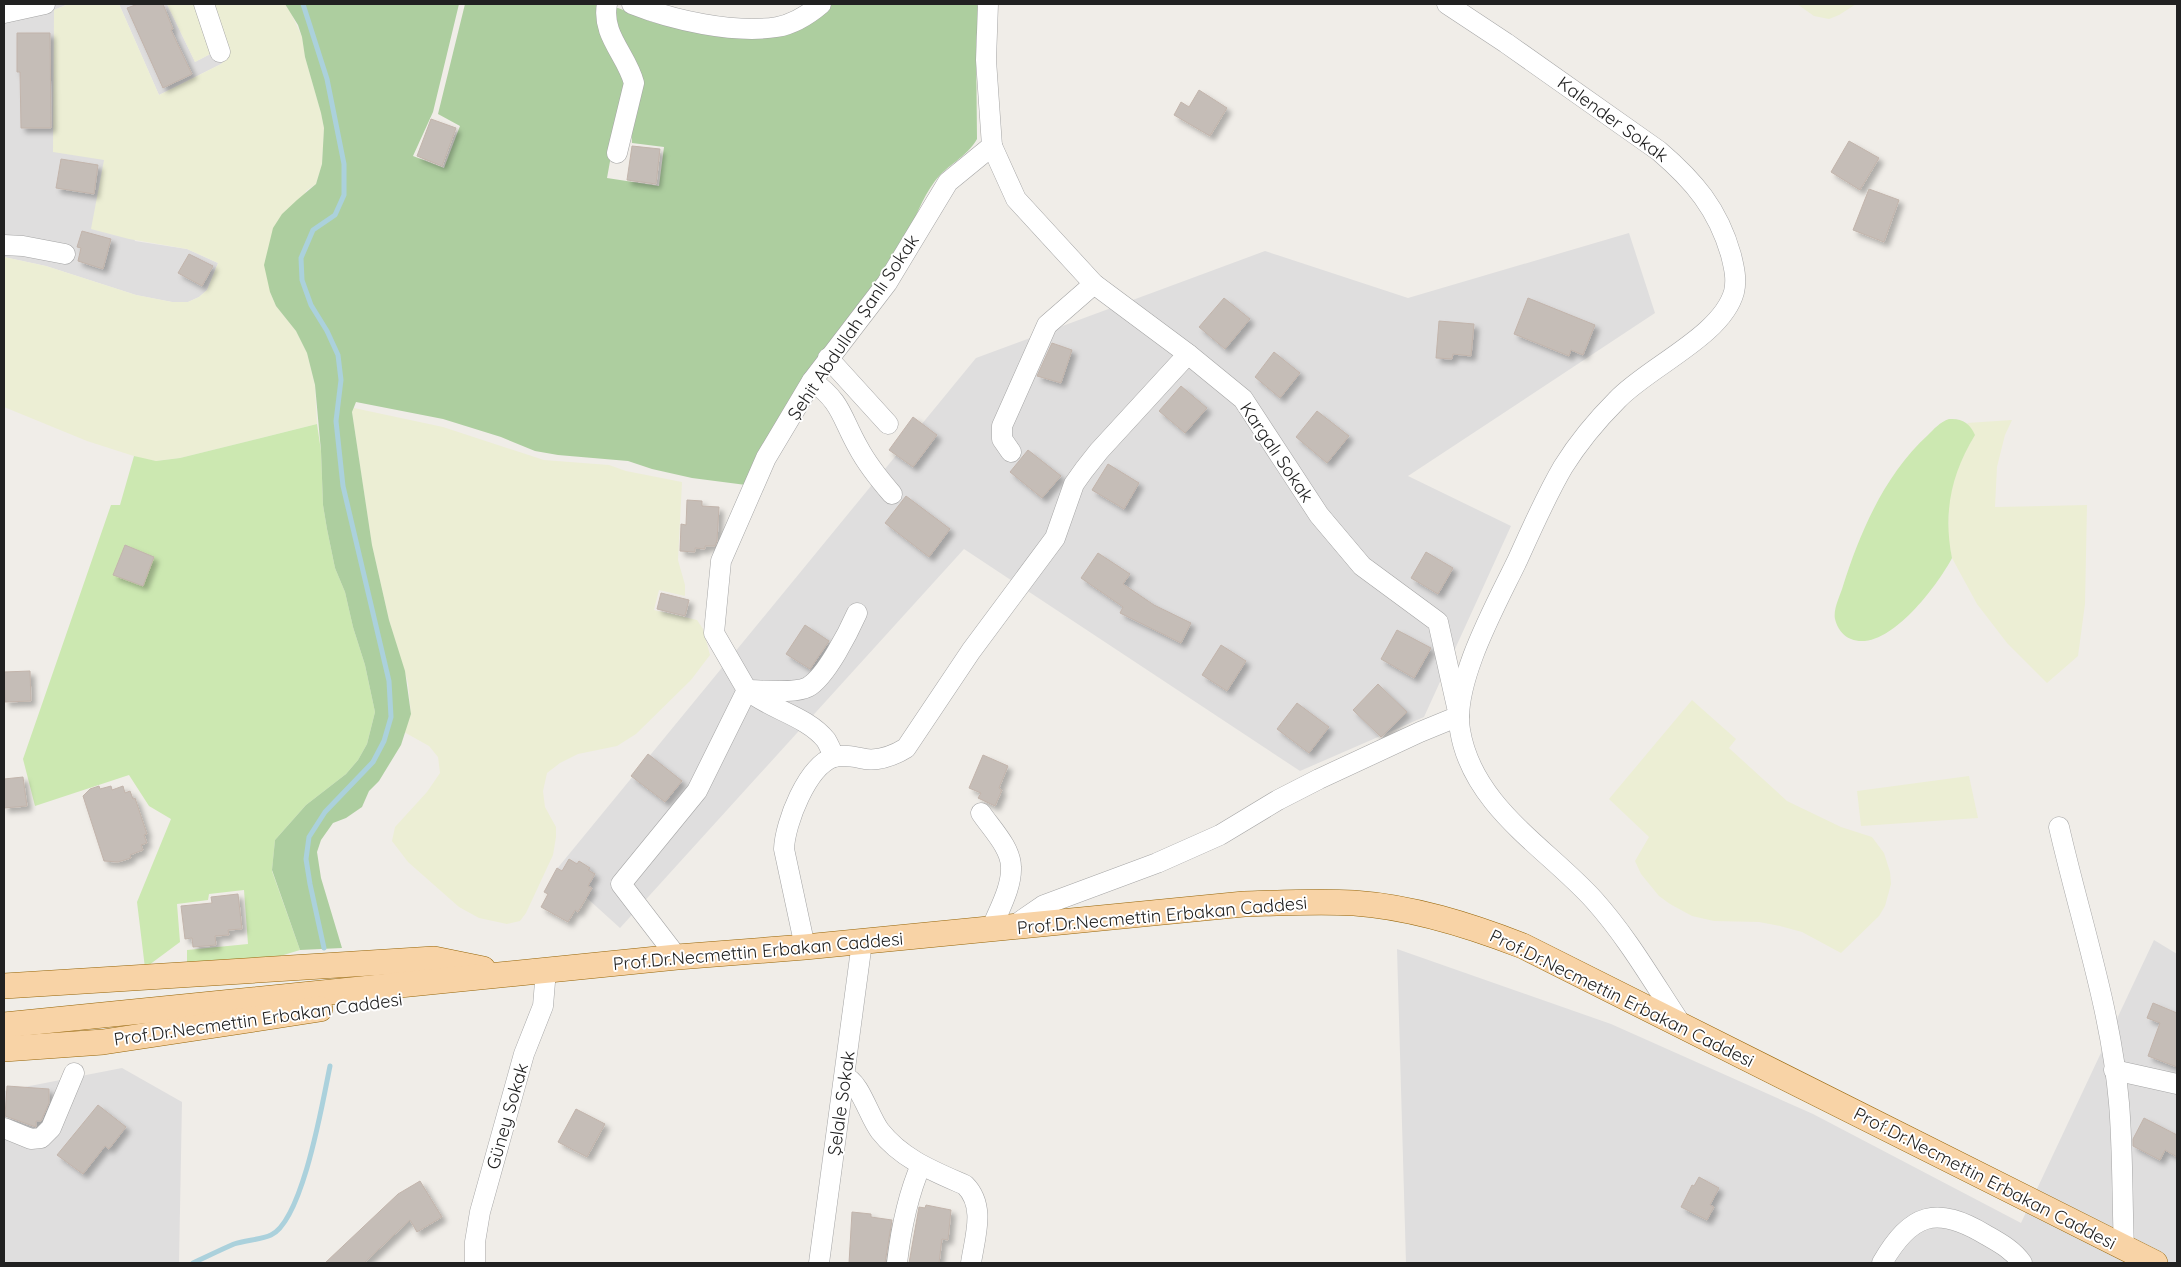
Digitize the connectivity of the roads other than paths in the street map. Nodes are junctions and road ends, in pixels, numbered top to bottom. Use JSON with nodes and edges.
{"nodes":[{"id":1,"x":45,"y":4,"type":"edge"},
{"id":2,"x":204,"y":4,"type":"edge"},
{"id":3,"x":607,"y":4,"type":"edge"},
{"id":4,"x":632,"y":4,"type":"edge"},
{"id":5,"x":821,"y":4,"type":"edge"},
{"id":6,"x":988,"y":4,"type":"edge"},
{"id":7,"x":1447,"y":4,"type":"edge"},
{"id":8,"x":4,"y":13,"type":"edge"},
{"id":9,"x":220,"y":52,"type":"dead end"},
{"id":10,"x":992,"y":146,"type":"junction"},
{"id":11,"x":617,"y":153,"type":"dead end"},
{"id":12,"x":4,"y":244,"type":"edge"},
{"id":13,"x":65,"y":254,"type":"dead end"},
{"id":14,"x":1094,"y":284,"type":"junction"},
{"id":15,"x":1188,"y":354,"type":"junction"},
{"id":16,"x":828,"y":358,"type":"junction"},
{"id":17,"x":812,"y":381,"type":"junction"},
{"id":18,"x":888,"y":424,"type":"dead end"},
{"id":19,"x":1011,"y":452,"type":"dead end"},
{"id":20,"x":892,"y":494,"type":"dead end"},
{"id":21,"x":857,"y":613,"type":"dead end"},
{"id":22,"x":747,"y":690,"type":"junction"},
{"id":23,"x":1459,"y":716,"type":"junction"},
{"id":24,"x":834,"y":758,"type":"junction"},
{"id":25,"x":981,"y":813,"type":"dead end"},
{"id":26,"x":2059,"y":827,"type":"dead end"},
{"id":27,"x":1000,"y":929,"type":"junction"},
{"id":28,"x":862,"y":942,"type":"junction"},
{"id":29,"x":805,"y":947,"type":"junction"},
{"id":30,"x":677,"y":957,"type":"junction"},
{"id":31,"x":546,"y":970,"type":"junction"},
{"id":32,"x":510,"y":974,"type":"junction"},
{"id":33,"x":4,"y":986,"type":"edge"},
{"id":34,"x":4,"y":1024,"type":"edge"},
{"id":35,"x":1681,"y":1024,"type":"junction"},
{"id":36,"x":4,"y":1049,"type":"edge"},
{"id":37,"x":2114,"y":1070,"type":"junction"},
{"id":38,"x":74,"y":1073,"type":"dead end"},
{"id":39,"x":845,"y":1076,"type":"junction"},
{"id":40,"x":2177,"y":1084,"type":"edge"},
{"id":41,"x":4,"y":1128,"type":"edge"},
{"id":42,"x":921,"y":1165,"type":"junction"},
{"id":43,"x":2124,"y":1248,"type":"junction"},
{"id":44,"x":475,"y":1259,"type":"edge"},
{"id":45,"x":819,"y":1263,"type":"edge"},
{"id":46,"x":897,"y":1263,"type":"edge"},
{"id":47,"x":972,"y":1263,"type":"edge"},
{"id":48,"x":1882,"y":1263,"type":"edge"},
{"id":49,"x":2022,"y":1263,"type":"edge"},
{"id":50,"x":2154,"y":1263,"type":"edge"}],
"edges":[{"from":1,"to":8,"type":"street"},
{"from":2,"to":9,"type":"street"},
{"from":3,"to":11,"type":"street"},
{"from":4,"to":5,"type":"street"},
{"from":6,"to":10,"type":"street"},
{"from":7,"to":23,"type":"street","name":"Kalender Sokak"},
{"from":10,"to":14,"type":"street","name":"Kargalı Sokak"},
{"from":10,"to":16,"type":"street","name":"Şehit Abdullah Şanlı Sokak"},
{"from":12,"to":13,"type":"street"},
{"from":14,"to":15,"type":"street","name":"Kargalı Sokak"},
{"from":14,"to":19,"type":"street"},
{"from":15,"to":23,"type":"street","name":"Kargalı Sokak"},
{"from":15,"to":24,"type":"street"},
{"from":16,"to":17,"type":"street","name":"Şehit Abdullah Şanlı Sokak"},
{"from":16,"to":18,"type":"street"},
{"from":17,"to":20,"type":"street"},
{"from":17,"to":22,"type":"street","name":"Şehit Abdullah Şanlı Sokak"},
{"from":21,"to":22,"type":"street"},
{"from":22,"to":24,"type":"street"},
{"from":22,"to":30,"type":"street"},
{"from":23,"to":27,"type":"street"},
{"from":23,"to":35,"type":"street"},
{"from":24,"to":29,"type":"street"},
{"from":25,"to":27,"type":"street"},
{"from":26,"to":37,"type":"street"},
{"from":27,"to":28,"type":"main road","name":"Prof.Dr.Necmettin Erbakan Caddesi"},
{"from":27,"to":35,"type":"main road","name":"Prof.Dr.Necmettin Erbakan Caddesi"},
{"from":28,"to":29,"type":"main road","name":"Prof.Dr.Necmettin Erbakan Caddesi"},
{"from":28,"to":39,"type":"street","name":"Şelale Sokak"},
{"from":29,"to":30,"type":"main road","name":"Prof.Dr.Necmettin Erbakan Caddesi"},
{"from":30,"to":31,"type":"main road","name":"Prof.Dr.Necmettin Erbakan Caddesi"},
{"from":31,"to":32,"type":"main road","name":"Prof.Dr.Necmettin Erbakan Caddesi"},
{"from":31,"to":44,"type":"street","name":"Güney Sokak"},
{"from":32,"to":33,"type":"main road","name":"Prof.Dr.Necmettin Erbakan Caddesi"},
{"from":32,"to":34,"type":"main road","name":"Prof.Dr.Necmettin Erbakan Caddesi"},
{"from":32,"to":36,"type":"main road","name":"Prof.Dr.Necmettin Erbakan Caddesi"},
{"from":35,"to":43,"type":"main road","name":"Prof.Dr.Necmettin Erbakan Caddesi"},
{"from":37,"to":40,"type":"street"},
{"from":37,"to":43,"type":"street"},
{"from":38,"to":41,"type":"street"},
{"from":39,"to":42,"type":"street"},
{"from":39,"to":45,"type":"street","name":"Şelale Sokak"},
{"from":42,"to":46,"type":"street"},
{"from":42,"to":47,"type":"street"},
{"from":43,"to":50,"type":"main road","name":"Prof.Dr.Necmettin Erbakan Caddesi"},
{"from":48,"to":49,"type":"street"}]}
